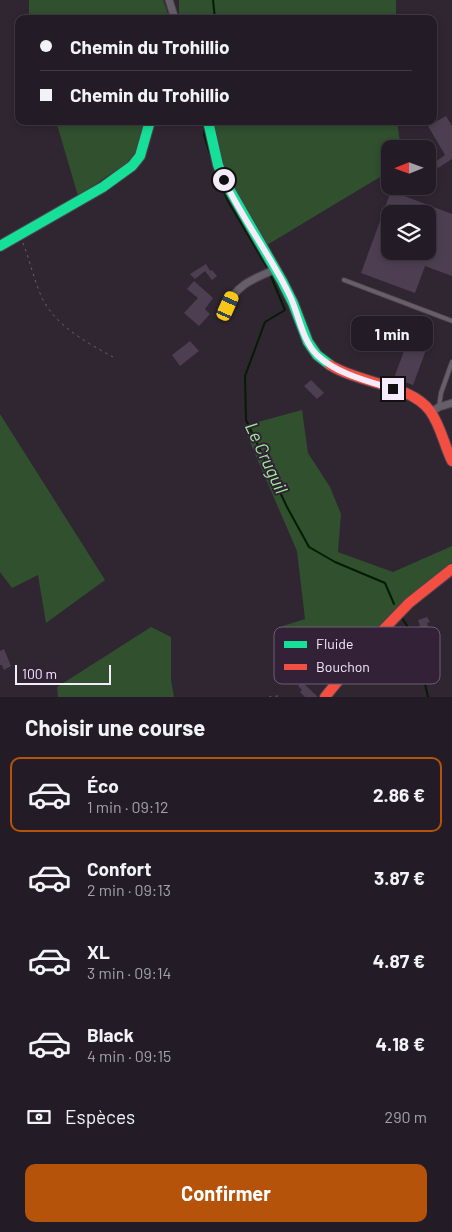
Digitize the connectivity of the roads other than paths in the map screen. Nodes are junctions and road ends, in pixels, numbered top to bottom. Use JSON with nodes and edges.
{"nodes":[{"id":1,"x":169,"y":0,"type":"edge"},
{"id":2,"x":174,"y":15,"type":"edge"},
{"id":3,"x":149,"y":125,"type":"edge"},
{"id":4,"x":209,"y":125,"type":"edge"},
{"id":5,"x":0,"y":246,"type":"edge"},
{"id":6,"x":276,"y":269,"type":"junction"},
{"id":7,"x":344,"y":280,"type":"dead end"},
{"id":8,"x":228,"y":306,"type":"dead end"},
{"id":9,"x":452,"y":321,"type":"edge"},
{"id":10,"x":452,"y":362,"type":"edge"},
{"id":11,"x":452,"y":403,"type":"edge"},
{"id":12,"x":435,"y":410,"type":"junction"},
{"id":13,"x":452,"y":461,"type":"edge"},
{"id":14,"x":452,"y":569,"type":"edge"},
{"id":15,"x":385,"y":627,"type":"edge"},
{"id":16,"x":336,"y":684,"type":"edge"},
{"id":17,"x":325,"y":697,"type":"edge"}],
"edges":[{"from":1,"to":2,"type":"street"},
{"from":3,"to":5,"type":"street"},
{"from":4,"to":6,"type":"street"},
{"from":6,"to":8,"type":"street"},
{"from":6,"to":12,"type":"street"},
{"from":7,"to":9,"type":"lane"},
{"from":10,"to":12,"type":"lane"},
{"from":11,"to":12,"type":"street"},
{"from":12,"to":13,"type":"street"},
{"from":14,"to":15,"type":"street"},
{"from":16,"to":17,"type":"street"}]}
